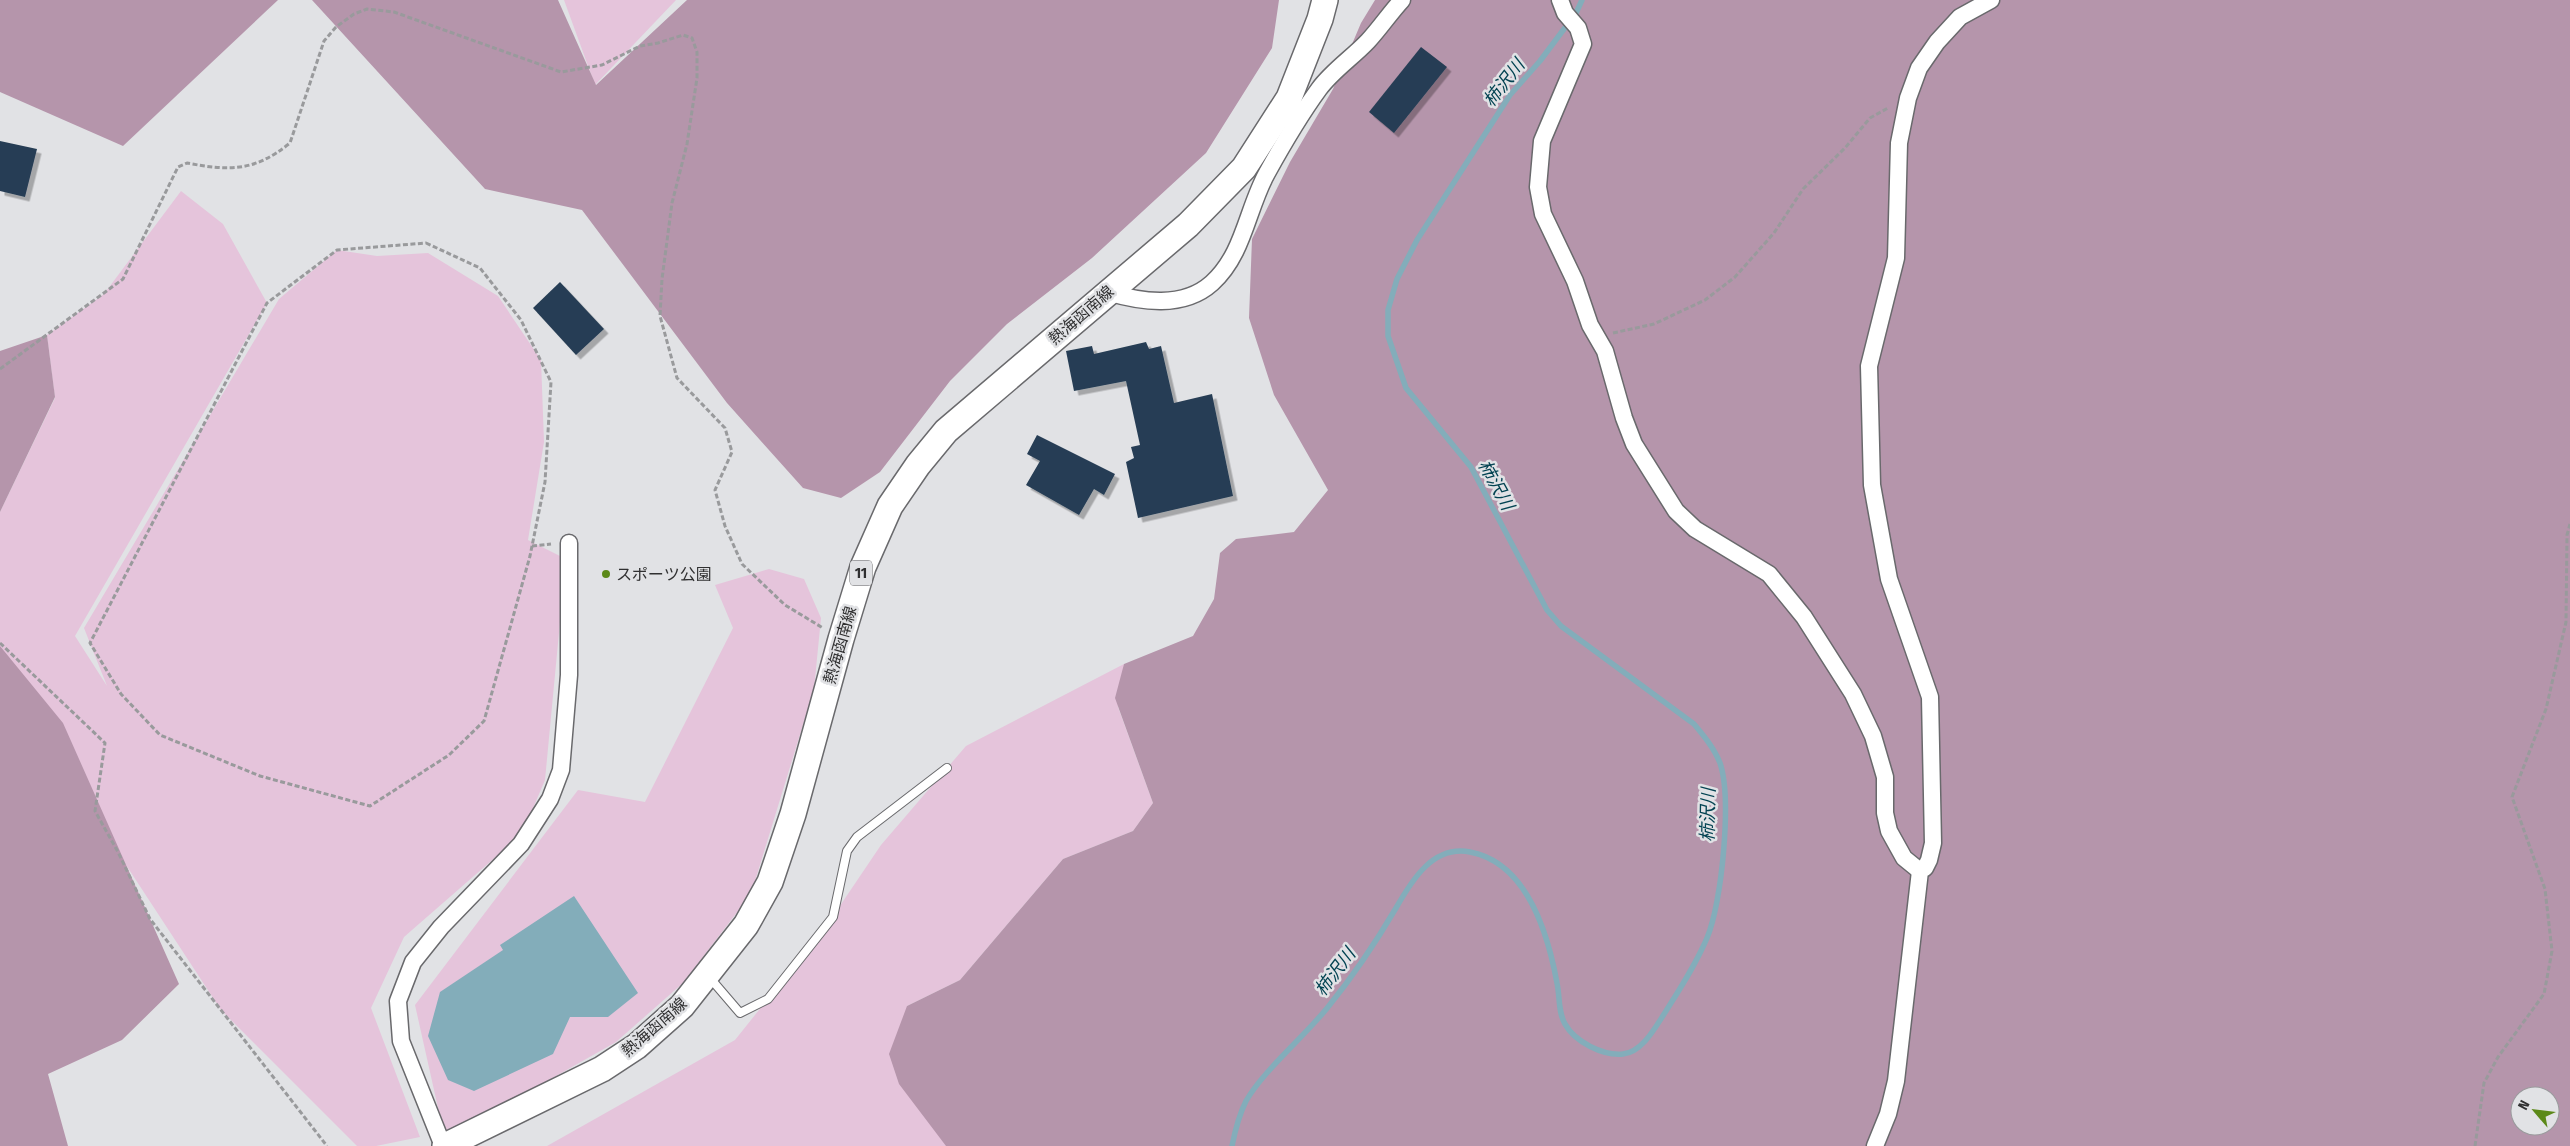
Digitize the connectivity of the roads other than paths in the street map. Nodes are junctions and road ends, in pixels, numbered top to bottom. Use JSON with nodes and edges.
{"nodes":[{"id":1,"x":1325,"y":0,"type":"edge"},
{"id":2,"x":1402,"y":0,"type":"edge"},
{"id":3,"x":1560,"y":0,"type":"edge"},
{"id":4,"x":1991,"y":0,"type":"edge"},
{"id":5,"x":1107,"y":292,"type":"junction"},
{"id":6,"x":569,"y":543,"type":"dead end"},
{"id":7,"x":946,"y":768,"type":"dead end"},
{"id":8,"x":1920,"y":871,"type":"junction"},
{"id":9,"x":707,"y":974,"type":"junction"},
{"id":10,"x":444,"y":1146,"type":"edge"},
{"id":11,"x":1875,"y":1146,"type":"edge"}],
"edges":[{"from":1,"to":5,"type":"main road","name":"熱海函南線","number":"11"},
{"from":2,"to":5,"type":"street"},
{"from":3,"to":8,"type":"street"},
{"from":4,"to":8,"type":"street"},
{"from":5,"to":9,"type":"main road","name":"熱海函南線","number":"11"},
{"from":6,"to":10,"type":"street"},
{"from":7,"to":9,"type":"lane"},
{"from":8,"to":11,"type":"street"},
{"from":9,"to":10,"type":"main road","name":"熱海函南線","number":"11"}]}
